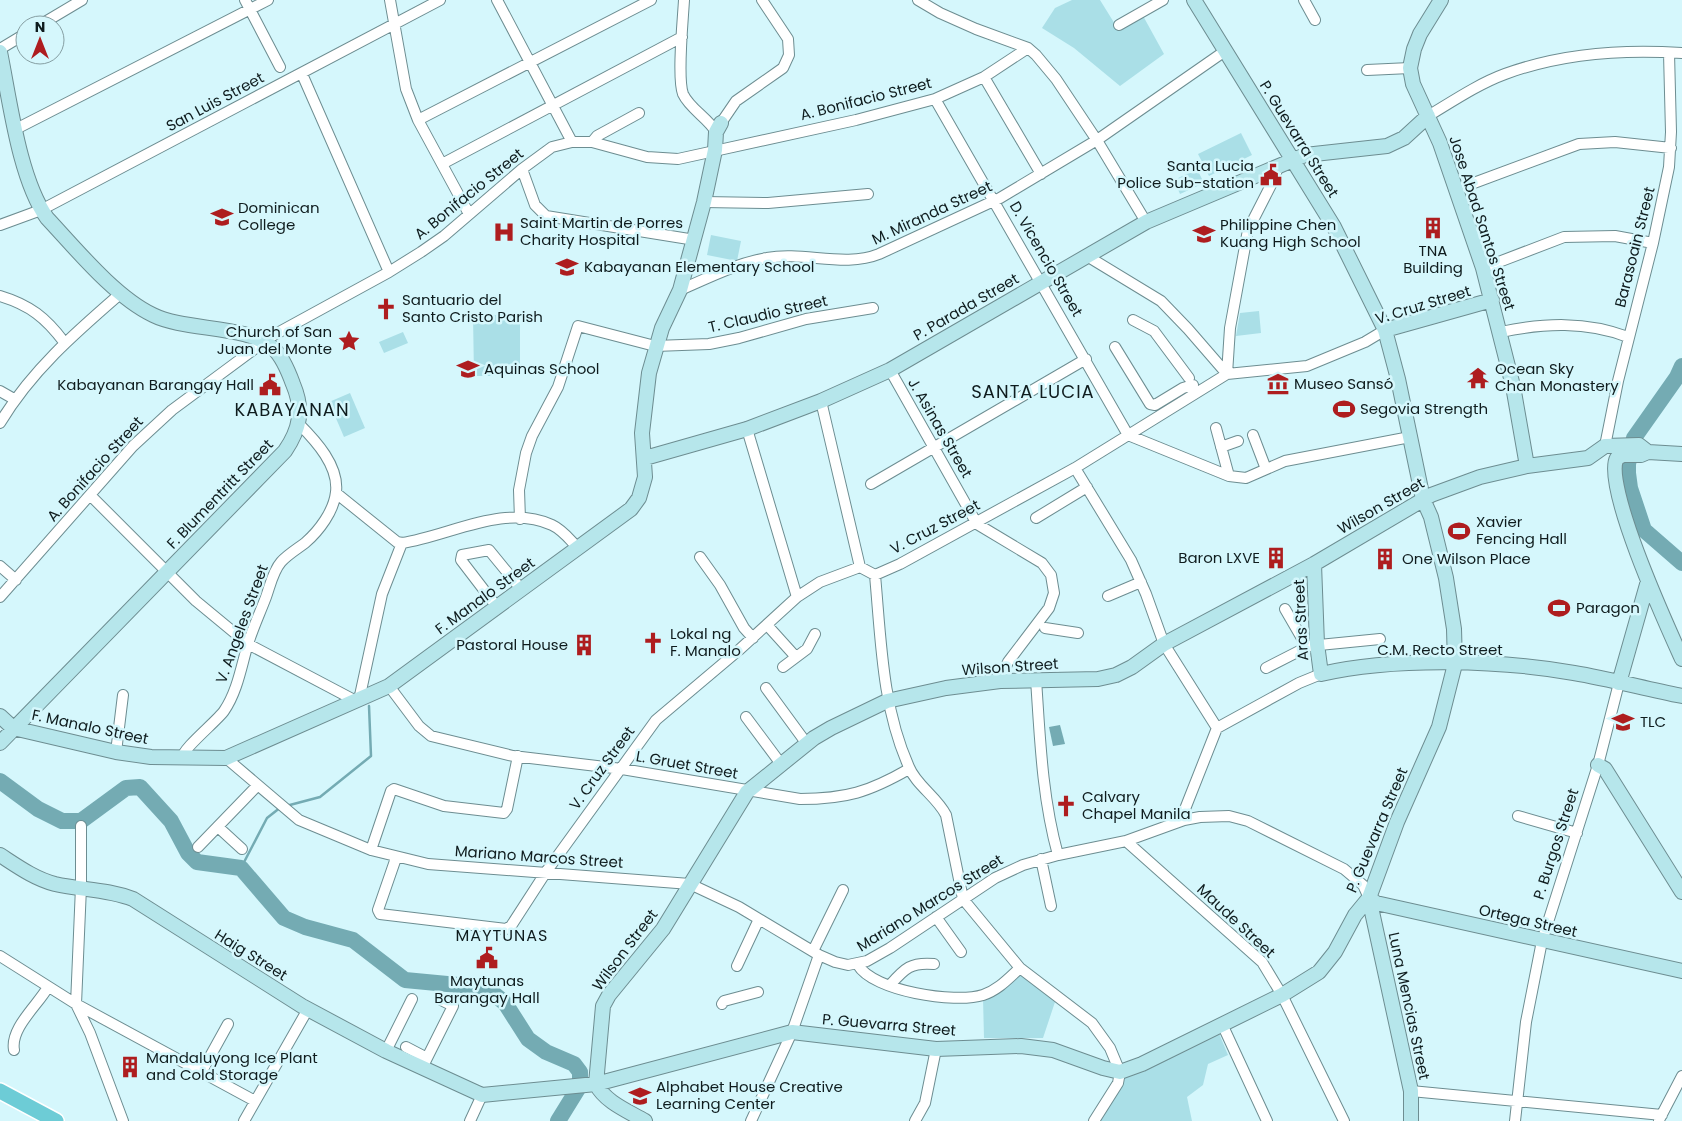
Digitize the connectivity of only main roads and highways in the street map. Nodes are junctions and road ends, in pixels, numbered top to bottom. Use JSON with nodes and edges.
{"nodes":[{"id":1,"x":1194,"y":0,"type":"edge"},
{"id":2,"x":1441,"y":0,"type":"edge"},
{"id":3,"x":0,"y":51,"type":"edge"},
{"id":4,"x":1428,"y":116,"type":"junction"},
{"id":5,"x":719,"y":128,"type":"road end"},
{"id":6,"x":1293,"y":159,"type":"junction"},
{"id":7,"x":1492,"y":300,"type":"junction"},
{"id":8,"x":1386,"y":330,"type":"junction"},
{"id":9,"x":1635,"y":450,"type":"junction"},
{"id":10,"x":1682,"y":454,"type":"edge"},
{"id":11,"x":644,"y":458,"type":"junction"},
{"id":12,"x":1588,"y":458,"type":"junction"},
{"id":13,"x":1527,"y":466,"type":"junction"},
{"id":14,"x":1614,"y":468,"type":"junction"},
{"id":15,"x":1423,"y":499,"type":"junction"},
{"id":16,"x":1314,"y":564,"type":"junction"},
{"id":17,"x":1648,"y":581,"type":"junction"},
{"id":18,"x":1682,"y":659,"type":"edge"},
{"id":19,"x":1455,"y":664,"type":"junction"},
{"id":20,"x":1321,"y":674,"type":"joint"},
{"id":21,"x":1619,"y":683,"type":"junction"},
{"id":22,"x":1682,"y":696,"type":"edge"},
{"id":23,"x":0,"y":716,"type":"edge"},
{"id":24,"x":13,"y":728,"type":"junction"},
{"id":25,"x":0,"y":743,"type":"edge"},
{"id":26,"x":1598,"y":765,"type":"road end"},
{"id":27,"x":0,"y":855,"type":"edge"},
{"id":28,"x":1682,"y":892,"type":"edge"},
{"id":29,"x":1369,"y":898,"type":"junction"},
{"id":30,"x":1682,"y":971,"type":"edge"},
{"id":31,"x":585,"y":1085,"type":"junction"},
{"id":32,"x":0,"y":1091,"type":"edge"},
{"id":33,"x":482,"y":1095,"type":"joint"},
{"id":34,"x":56,"y":1121,"type":"edge"},
{"id":35,"x":645,"y":1121,"type":"edge"},
{"id":36,"x":1412,"y":1121,"type":"edge"}],
"edges":[{"from":1,"to":6,"type":"main road","name":"P. Guevarra Street"},
{"from":2,"to":4,"type":"main road","name":"Jose Abad Santos Street"},
{"from":3,"to":24,"type":"main road","name":"F. Blumentritt Street"},
{"from":4,"to":6,"type":"main road","name":"P. Parada Street"},
{"from":4,"to":7,"type":"main road","name":"Jose Abad Santos Street"},
{"from":5,"to":11,"type":"main road","name":"F. Manalo Street"},
{"from":6,"to":8,"type":"main road","name":"P. Guevarra Street"},
{"from":6,"to":11,"type":"main road","name":"P. Parada Street"},
{"from":7,"to":8,"type":"main road","name":"V. Cruz Street"},
{"from":7,"to":13,"type":"main road","name":"Jose Abad Santos Street"},
{"from":8,"to":15,"type":"main road","name":"P. Guevarra Street"},
{"from":9,"to":10,"type":"main road","name":"Wilson Street"},
{"from":9,"to":12,"type":"main road","name":"Wilson Street"},
{"from":9,"to":14,"type":"main road"},
{"from":11,"to":24,"type":"main road","name":"F. Manalo Street"},
{"from":12,"to":13,"type":"main road","name":"Wilson Street"},
{"from":12,"to":14,"type":"main road","name":"Wilson Street"},
{"from":13,"to":15,"type":"main road","name":"Wilson Street"},
{"from":14,"to":17,"type":"main road"},
{"from":15,"to":16,"type":"main road","name":"Wilson Street"},
{"from":15,"to":19,"type":"main road","name":"P. Guevarra Street"},
{"from":16,"to":20,"type":"main road","name":"Aras Street"},
{"from":16,"to":31,"type":"main road","name":"Wilson Street"},
{"from":17,"to":18,"type":"main road"},
{"from":17,"to":21,"type":"main road","name":"P. Burgos Street"},
{"from":19,"to":20,"type":"main road","name":"C.M. Recto Street"},
{"from":19,"to":21,"type":"main road","name":"C.M. Recto Street"},
{"from":19,"to":29,"type":"main road","name":"P. Guevarra Street"},
{"from":21,"to":22,"type":"main road","name":"C.M. Recto Street"},
{"from":23,"to":24,"type":"main road","name":"F. Manalo Street"},
{"from":24,"to":25,"type":"main road","name":"F. Blumentritt Street"},
{"from":26,"to":28,"type":"main road"},
{"from":27,"to":33,"type":"main road","name":"Haig Street"},
{"from":29,"to":30,"type":"main road","name":"Ortega Street"},
{"from":29,"to":31,"type":"main road","name":"P. Guevarra Street"},
{"from":29,"to":36,"type":"main road","name":"Luna Mencias Street"},
{"from":31,"to":33,"type":"main road","name":"P. Guevarra Street"},
{"from":31,"to":35,"type":"main road"},
{"from":32,"to":34,"type":"main road"}]}
